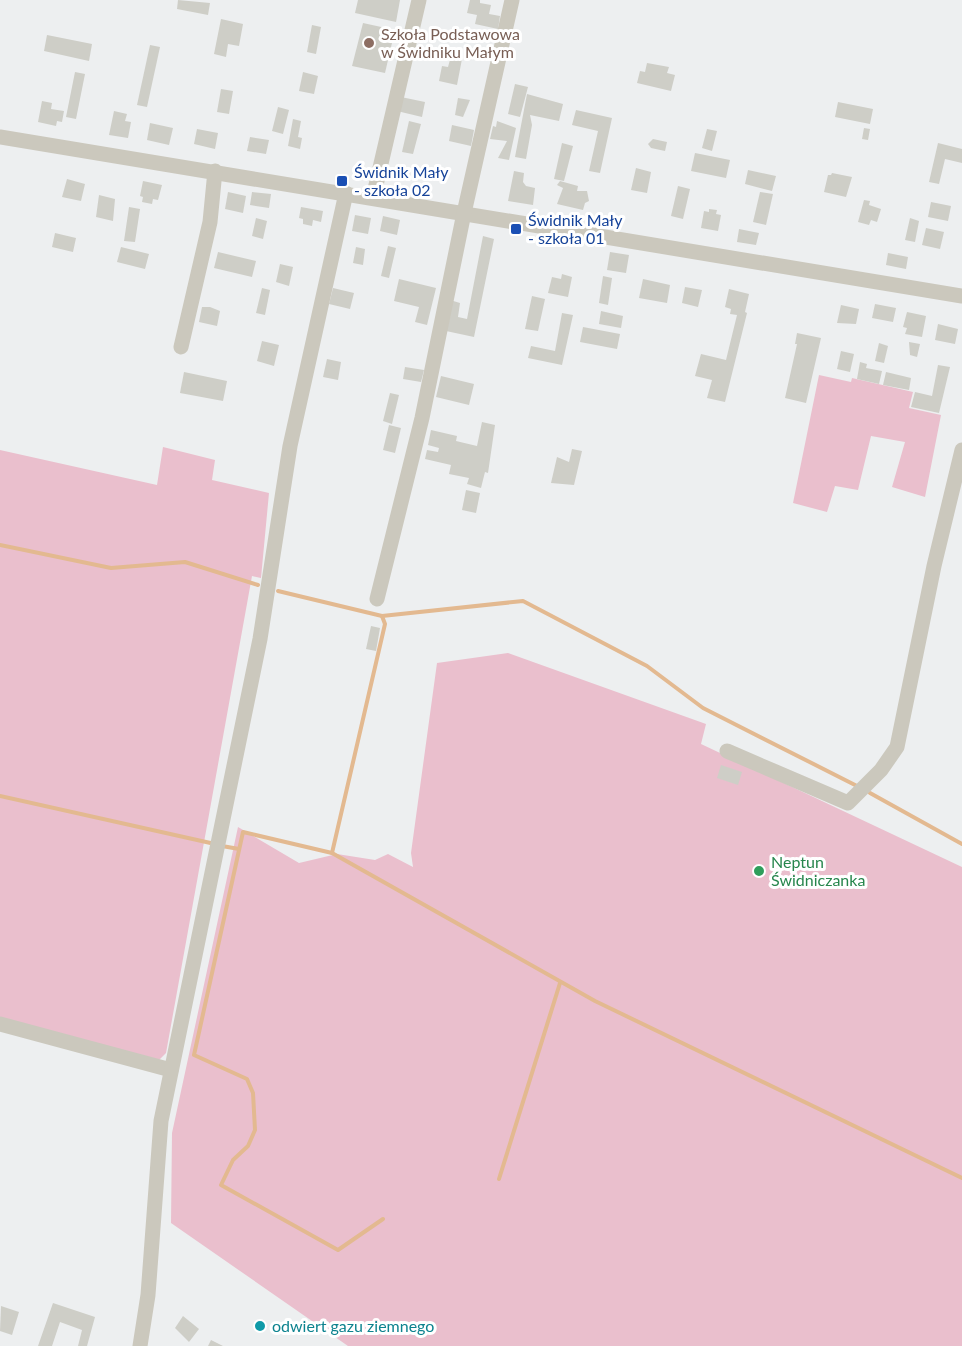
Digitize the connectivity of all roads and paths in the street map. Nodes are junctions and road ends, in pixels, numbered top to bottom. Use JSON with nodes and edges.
{"nodes":[{"id":1,"x":418,"y":0,"type":"edge"},
{"id":2,"x":512,"y":0,"type":"edge"},
{"id":3,"x":0,"y":137,"type":"edge"},
{"id":4,"x":215,"y":171,"type":"junction"},
{"id":5,"x":346,"y":193,"type":"junction"},
{"id":6,"x":373,"y":198,"type":"junction"},
{"id":7,"x":464,"y":213,"type":"junction"},
{"id":8,"x":962,"y":296,"type":"edge"},
{"id":9,"x":181,"y":347,"type":"dead end"},
{"id":10,"x":962,"y":450,"type":"edge"},
{"id":11,"x":377,"y":598,"type":"dead end"},
{"id":12,"x":727,"y":751,"type":"dead end"},
{"id":13,"x":0,"y":1024,"type":"edge"},
{"id":14,"x":171,"y":1071,"type":"junction"},
{"id":15,"x":140,"y":1346,"type":"edge"}],
"edges":[{"from":1,"to":6,"type":"street"},
{"from":2,"to":7,"type":"street"},
{"from":3,"to":4,"type":"street"},
{"from":4,"to":5,"type":"street"},
{"from":4,"to":9,"type":"street"},
{"from":5,"to":6,"type":"street"},
{"from":5,"to":14,"type":"street"},
{"from":6,"to":7,"type":"street"},
{"from":7,"to":8,"type":"street"},
{"from":7,"to":11,"type":"street"},
{"from":10,"to":12,"type":"street"},
{"from":13,"to":14,"type":"street"},
{"from":14,"to":15,"type":"street"}]}
